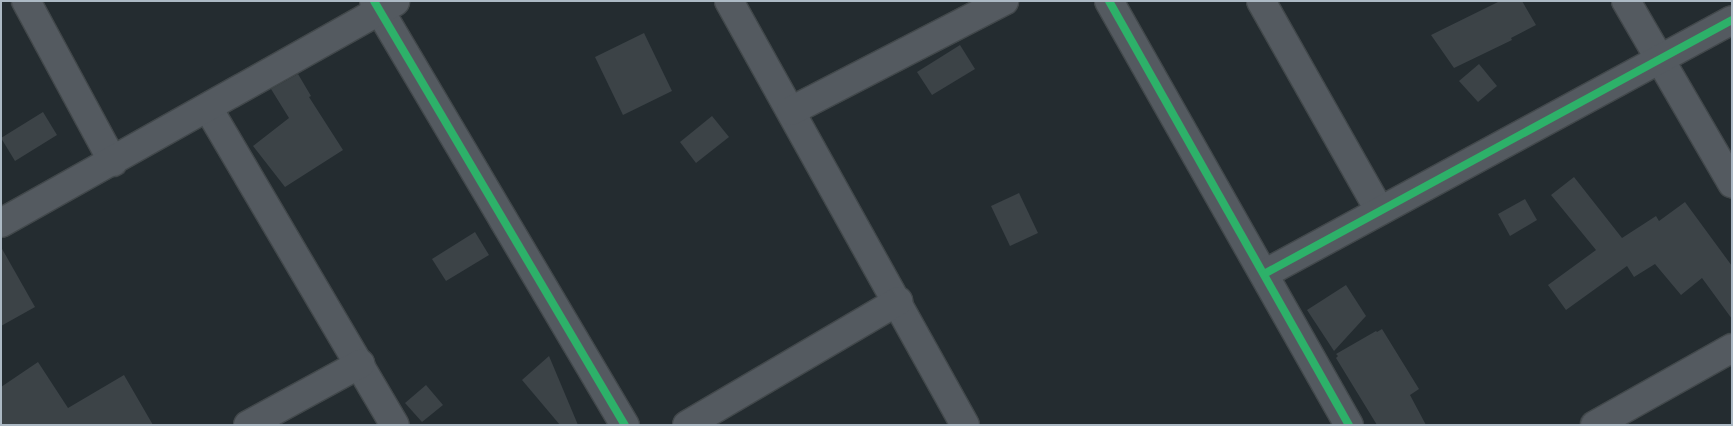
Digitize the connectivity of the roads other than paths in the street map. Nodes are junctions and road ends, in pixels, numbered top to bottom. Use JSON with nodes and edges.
{"nodes":[{"id":1,"x":26,"y":1,"type":"edge"},
{"id":2,"x":730,"y":1,"type":"edge"},
{"id":3,"x":1004,"y":1,"type":"edge"},
{"id":4,"x":1109,"y":1,"type":"edge"},
{"id":5,"x":1261,"y":1,"type":"edge"},
{"id":6,"x":1626,"y":1,"type":"edge"},
{"id":7,"x":383,"y":4,"type":"edge"},
{"id":8,"x":1732,"y":20,"type":"edge"},
{"id":9,"x":1659,"y":59,"type":"junction"},
{"id":10,"x":208,"y":108,"type":"junction"},
{"id":11,"x":791,"y":112,"type":"junction"},
{"id":12,"x":114,"y":162,"type":"junction"},
{"id":13,"x":1732,"y":183,"type":"edge"},
{"id":14,"x":1380,"y":211,"type":"junction"},
{"id":15,"x":1,"y":223,"type":"edge"},
{"id":16,"x":1264,"y":274,"type":"junction"},
{"id":17,"x":898,"y":302,"type":"junction"},
{"id":18,"x":1732,"y":348,"type":"edge"},
{"id":19,"x":360,"y":364,"type":"junction"},
{"id":20,"x":252,"y":424,"type":"edge"},
{"id":21,"x":395,"y":425,"type":"edge"},
{"id":22,"x":625,"y":425,"type":"edge"},
{"id":23,"x":687,"y":425,"type":"edge"},
{"id":24,"x":965,"y":425,"type":"edge"},
{"id":25,"x":1349,"y":425,"type":"edge"},
{"id":26,"x":1595,"y":425,"type":"edge"}],
"edges":[{"from":1,"to":12,"type":"street"},
{"from":2,"to":11,"type":"street"},
{"from":3,"to":11,"type":"street"},
{"from":4,"to":16,"type":"street"},
{"from":5,"to":14,"type":"street"},
{"from":6,"to":9,"type":"street"},
{"from":7,"to":10,"type":"street"},
{"from":7,"to":22,"type":"street"},
{"from":8,"to":9,"type":"street"},
{"from":9,"to":13,"type":"street"},
{"from":9,"to":14,"type":"street"},
{"from":10,"to":12,"type":"street"},
{"from":10,"to":19,"type":"street"},
{"from":11,"to":17,"type":"street"},
{"from":12,"to":15,"type":"street"},
{"from":14,"to":16,"type":"street"},
{"from":16,"to":25,"type":"street"},
{"from":17,"to":23,"type":"street"},
{"from":17,"to":24,"type":"street"},
{"from":18,"to":26,"type":"street"},
{"from":19,"to":20,"type":"street"},
{"from":19,"to":21,"type":"street"}]}
